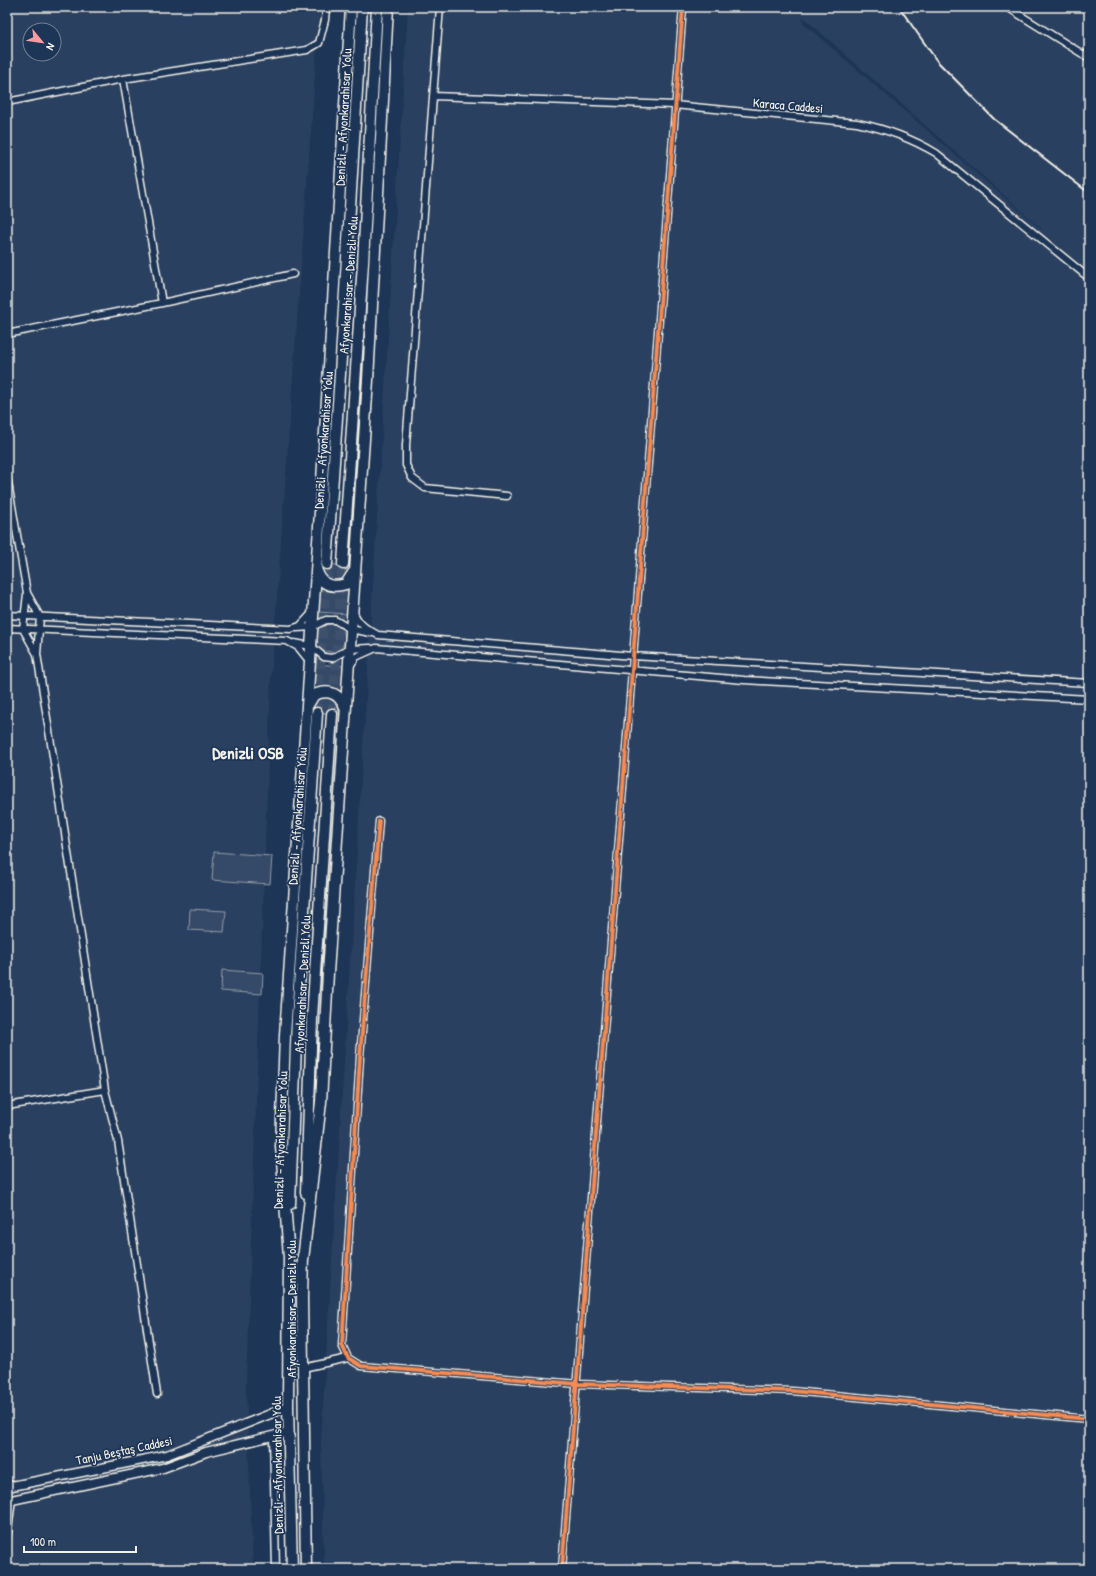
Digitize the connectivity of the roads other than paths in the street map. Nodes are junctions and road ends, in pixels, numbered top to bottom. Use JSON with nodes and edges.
{"nodes":[{"id":1,"x":326,"y":7,"type":"edge"},
{"id":2,"x":350,"y":7,"type":"edge"},
{"id":3,"x":362,"y":7,"type":"edge"},
{"id":4,"x":376,"y":7,"type":"edge"},
{"id":5,"x":388,"y":7,"type":"edge"},
{"id":6,"x":440,"y":7,"type":"edge"},
{"id":7,"x":683,"y":7,"type":"edge"},
{"id":8,"x":1007,"y":7,"type":"edge"},
{"id":9,"x":1089,"y":58,"type":"edge"},
{"id":10,"x":123,"y":79,"type":"junction"},
{"id":11,"x":433,"y":96,"type":"junction"},
{"id":12,"x":7,"y":102,"type":"edge"},
{"id":13,"x":674,"y":105,"type":"junction"},
{"id":14,"x":293,"y":274,"type":"dead end"},
{"id":15,"x":1089,"y":278,"type":"edge"},
{"id":16,"x":162,"y":303,"type":"junction"},
{"id":17,"x":7,"y":334,"type":"edge"},
{"id":18,"x":7,"y":477,"type":"edge"},
{"id":19,"x":507,"y":496,"type":"dead end"},
{"id":20,"x":327,"y":564,"type":"tunnel mouth"},
{"id":21,"x":343,"y":564,"type":"tunnel mouth"},
{"id":22,"x":317,"y":570,"type":"junction"},
{"id":23,"x":354,"y":570,"type":"junction"},
{"id":24,"x":27,"y":592,"type":"junction"},
{"id":25,"x":352,"y":609,"type":"junction"},
{"id":26,"x":314,"y":612,"type":"junction"},
{"id":27,"x":7,"y":615,"type":"edge"},
{"id":28,"x":23,"y":616,"type":"junction"},
{"id":29,"x":40,"y":618,"type":"junction"},
{"id":30,"x":312,"y":627,"type":"junction"},
{"id":31,"x":7,"y":628,"type":"edge"},
{"id":32,"x":23,"y":629,"type":"junction"},
{"id":33,"x":291,"y":629,"type":"junction"},
{"id":34,"x":40,"y":630,"type":"junction"},
{"id":35,"x":350,"y":630,"type":"junction"},
{"id":36,"x":378,"y":635,"type":"junction"},
{"id":37,"x":287,"y":641,"type":"junction"},
{"id":38,"x":311,"y":646,"type":"junction"},
{"id":39,"x":376,"y":648,"type":"junction"},
{"id":40,"x":349,"y":649,"type":"junction"},
{"id":41,"x":37,"y":654,"type":"junction"},
{"id":42,"x":633,"y":656,"type":"junction"},
{"id":43,"x":310,"y":662,"type":"junction"},
{"id":44,"x":348,"y":669,"type":"junction"},
{"id":45,"x":631,"y":671,"type":"junction"},
{"id":46,"x":1089,"y":683,"type":"edge"},
{"id":47,"x":1089,"y":699,"type":"edge"},
{"id":48,"x":306,"y":710,"type":"junction"},
{"id":49,"x":345,"y":710,"type":"junction"},
{"id":50,"x":317,"y":713,"type":"tunnel mouth"},
{"id":51,"x":332,"y":714,"type":"tunnel mouth"},
{"id":52,"x":379,"y":821,"type":"dead end"},
{"id":53,"x":105,"y":1090,"type":"junction"},
{"id":54,"x":7,"y":1106,"type":"edge"},
{"id":55,"x":289,"y":1258,"type":"junction"},
{"id":56,"x":303,"y":1260,"type":"junction"},
{"id":57,"x":348,"y":1358,"type":"junction"},
{"id":58,"x":303,"y":1368,"type":"junction"},
{"id":59,"x":578,"y":1384,"type":"junction"},
{"id":60,"x":157,"y":1394,"type":"dead end"},
{"id":61,"x":288,"y":1408,"type":"junction"},
{"id":62,"x":1089,"y":1419,"type":"edge"},
{"id":63,"x":289,"y":1432,"type":"junction"},
{"id":64,"x":273,"y":1436,"type":"junction"},
{"id":65,"x":9,"y":1486,"type":"edge"},
{"id":66,"x":10,"y":1500,"type":"edge"},
{"id":67,"x":7,"y":1539,"type":"edge"},
{"id":68,"x":276,"y":1569,"type":"edge"},
{"id":69,"x":292,"y":1569,"type":"edge"},
{"id":70,"x":306,"y":1569,"type":"edge"},
{"id":71,"x":562,"y":1569,"type":"edge"}],
"edges":[{"from":1,"to":10,"type":"street"},
{"from":2,"to":22,"type":"highway"},
{"from":3,"to":20,"type":"highway","name":"Denizli - Afyonkarahisar Yolu"},
{"from":4,"to":21,"type":"highway","name":"Afyonkarahisar - Denizli Yolu"},
{"from":5,"to":23,"type":"highway"},
{"from":6,"to":11,"type":"street"},
{"from":7,"to":13,"type":"street"},
{"from":8,"to":9,"type":"street"},
{"from":10,"to":12,"type":"street"},
{"from":10,"to":16,"type":"street"},
{"from":11,"to":13,"type":"street","name":"Karaca Caddesi"},
{"from":11,"to":19,"type":"street"},
{"from":13,"to":15,"type":"street","name":"Karaca Caddesi"},
{"from":13,"to":42,"type":"street"},
{"from":14,"to":16,"type":"street"},
{"from":16,"to":17,"type":"street"},
{"from":18,"to":24,"type":"street"},
{"from":22,"to":23,"type":"highway"},
{"from":22,"to":26,"type":"highway"},
{"from":23,"to":25,"type":"highway"},
{"from":24,"to":28,"type":"street"},
{"from":24,"to":29,"type":"street"},
{"from":25,"to":35,"type":"highway"},
{"from":25,"to":36,"type":"street"},
{"from":26,"to":30,"type":"highway"},
{"from":26,"to":33,"type":"street"},
{"from":27,"to":28,"type":"street"},
{"from":28,"to":29,"type":"street"},
{"from":28,"to":32,"type":"street"},
{"from":29,"to":33,"type":"street"},
{"from":29,"to":34,"type":"street"},
{"from":30,"to":33,"type":"street"},
{"from":30,"to":35,"type":"street"},
{"from":30,"to":38,"type":"highway"},
{"from":31,"to":32,"type":"street"},
{"from":32,"to":34,"type":"street"},
{"from":32,"to":41,"type":"street"},
{"from":34,"to":37,"type":"street"},
{"from":34,"to":41,"type":"street"},
{"from":35,"to":36,"type":"street"},
{"from":35,"to":40,"type":"highway"},
{"from":36,"to":42,"type":"street"},
{"from":37,"to":38,"type":"street"},
{"from":37,"to":43,"type":"street"},
{"from":38,"to":40,"type":"street"},
{"from":38,"to":43,"type":"highway"},
{"from":39,"to":40,"type":"street"},
{"from":39,"to":44,"type":"street"},
{"from":39,"to":45,"type":"street"},
{"from":40,"to":44,"type":"highway"},
{"from":41,"to":53,"type":"street"},
{"from":42,"to":45,"type":"street"},
{"from":42,"to":46,"type":"street"},
{"from":43,"to":48,"type":"highway"},
{"from":44,"to":49,"type":"highway"},
{"from":45,"to":47,"type":"street"},
{"from":45,"to":59,"type":"street"},
{"from":48,"to":49,"type":"highway"},
{"from":48,"to":55,"type":"highway"},
{"from":49,"to":56,"type":"highway"},
{"from":50,"to":55,"type":"highway","name":"Denizli - Afyonkarahisar Yolu"},
{"from":51,"to":56,"type":"highway","name":"Afyonkarahisar - Denizli Yolu"},
{"from":52,"to":57,"type":"street"},
{"from":53,"to":54,"type":"street"},
{"from":53,"to":60,"type":"street"},
{"from":55,"to":61,"type":"highway","name":"Denizli - Afyonkarahisar Yolu"},
{"from":56,"to":58,"type":"highway","name":"Afyonkarahisar - Denizli Yolu"},
{"from":57,"to":58,"type":"street"},
{"from":57,"to":59,"type":"street"},
{"from":58,"to":70,"type":"highway","name":"Afyonkarahisar - Denizli Yolu"},
{"from":59,"to":62,"type":"street"},
{"from":59,"to":71,"type":"street"},
{"from":61,"to":63,"type":"highway","name":"Denizli - Afyonkarahisar Yolu"},
{"from":61,"to":65,"type":"street","name":"Tanju Beştaş Caddesi"},
{"from":63,"to":64,"type":"street","name":"Tanju Beştaş Caddesi"},
{"from":63,"to":69,"type":"highway","name":"Denizli - Afyonkarahisar Yolu"},
{"from":64,"to":66,"type":"street","name":"Tanju Beştaş Caddesi"},
{"from":64,"to":68,"type":"street"},
{"from":65,"to":66,"type":"street"},
{"from":66,"to":67,"type":"street"}]}
